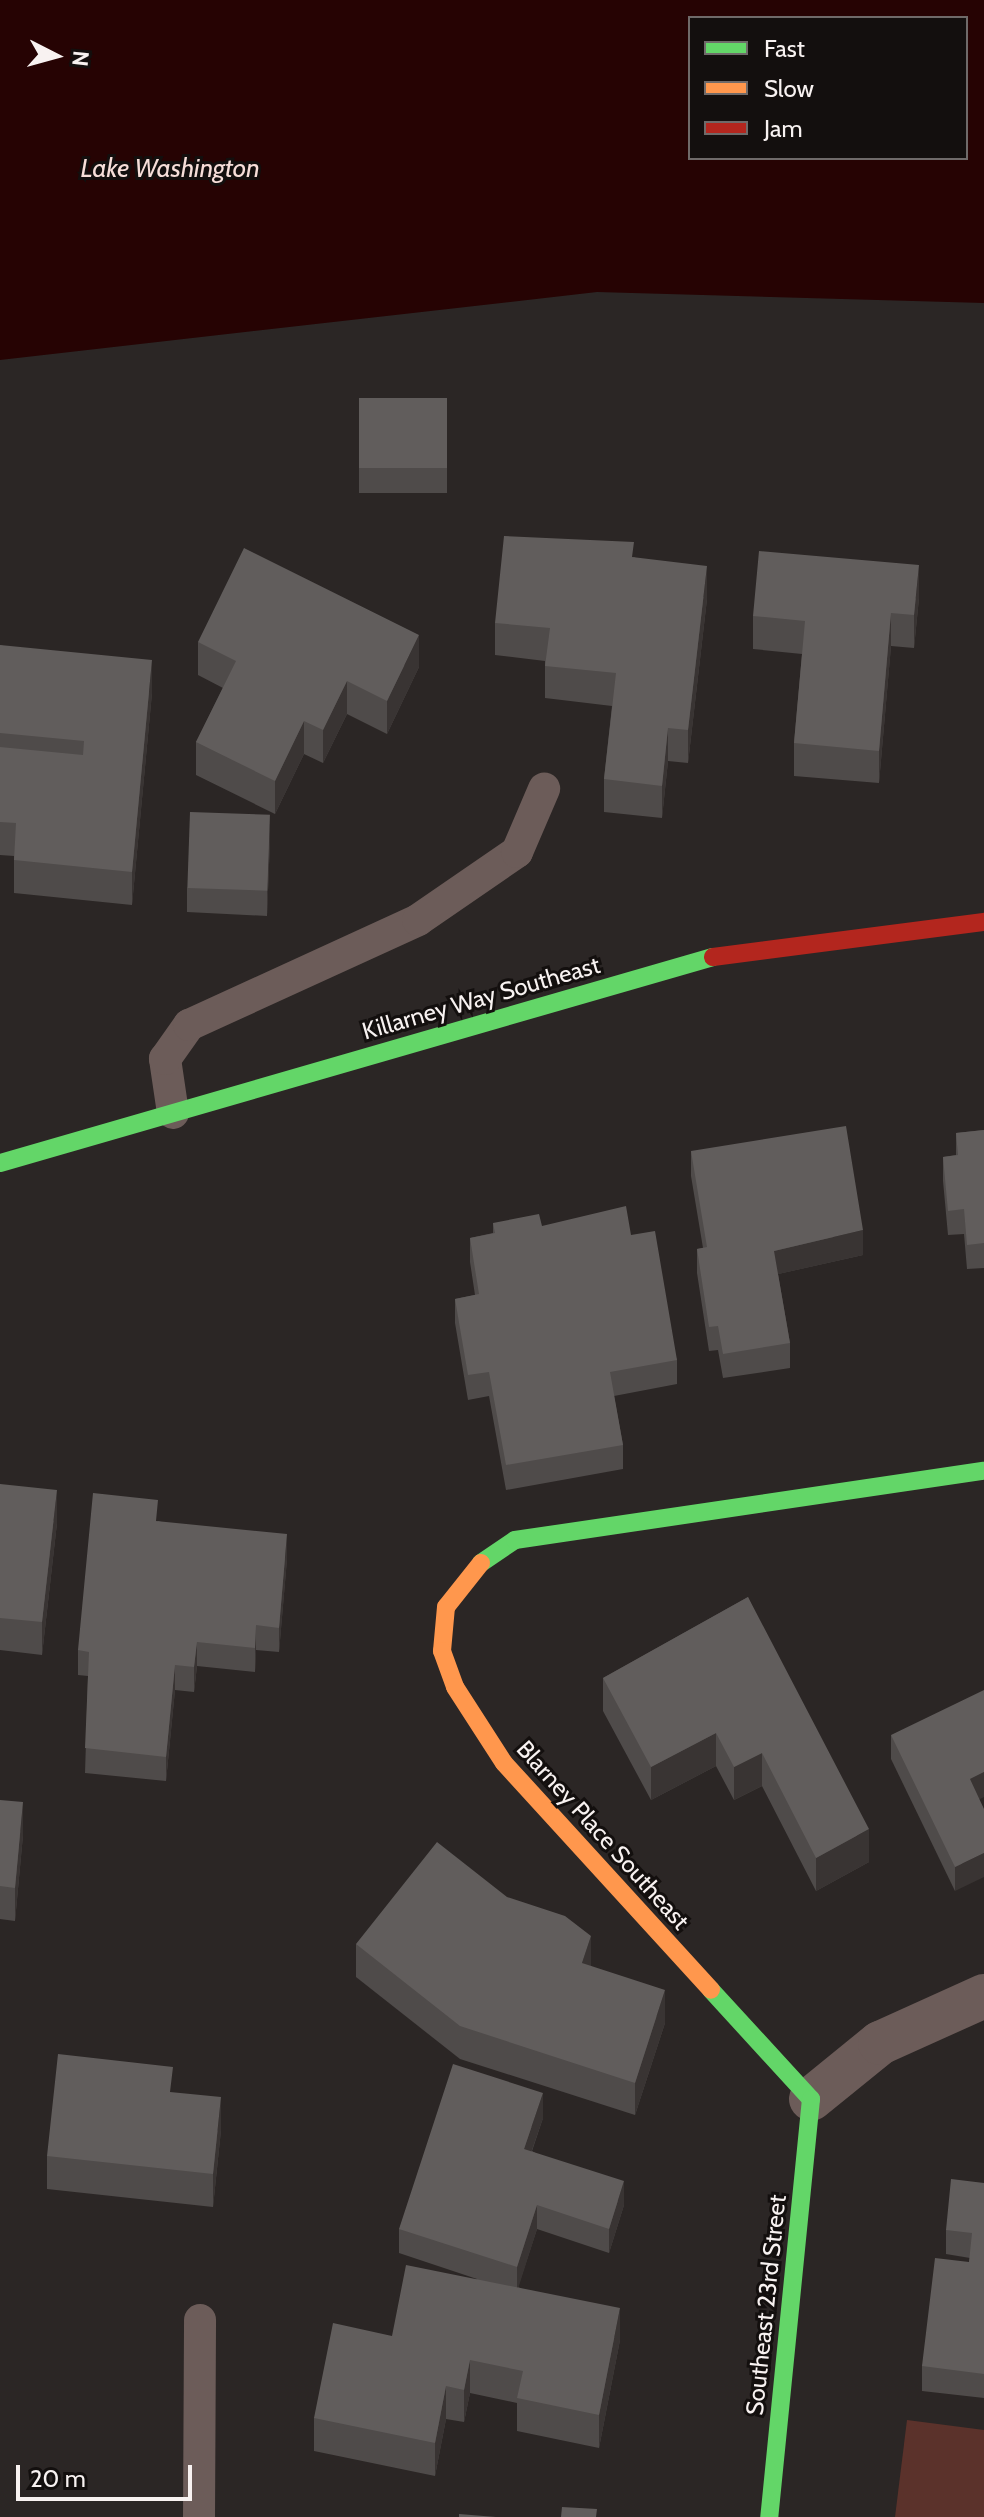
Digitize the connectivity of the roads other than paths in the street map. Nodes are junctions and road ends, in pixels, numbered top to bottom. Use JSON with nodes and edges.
{"nodes":[{"id":1,"x":544,"y":789,"type":"dead end"},
{"id":2,"x":984,"y":922,"type":"edge"},
{"id":3,"x":173,"y":1113,"type":"junction"},
{"id":4,"x":0,"y":1163,"type":"edge"},
{"id":5,"x":984,"y":1471,"type":"edge"},
{"id":6,"x":984,"y":1996,"type":"edge"},
{"id":7,"x":811,"y":2099,"type":"junction"},
{"id":8,"x":200,"y":2320,"type":"dead end"},
{"id":9,"x":199,"y":2517,"type":"edge"},
{"id":10,"x":769,"y":2517,"type":"edge"}],
"edges":[{"from":1,"to":3,"type":"lane"},
{"from":2,"to":3,"type":"street","name":"Killarney Way Southeast"},
{"from":3,"to":4,"type":"street","name":"Killarney Way Southeast"},
{"from":5,"to":7,"type":"street","name":"Blarney Place Southeast"},
{"from":6,"to":7,"type":"street"},
{"from":7,"to":10,"type":"street","name":"Southeast 23rd Street"},
{"from":8,"to":9,"type":"lane"}]}
